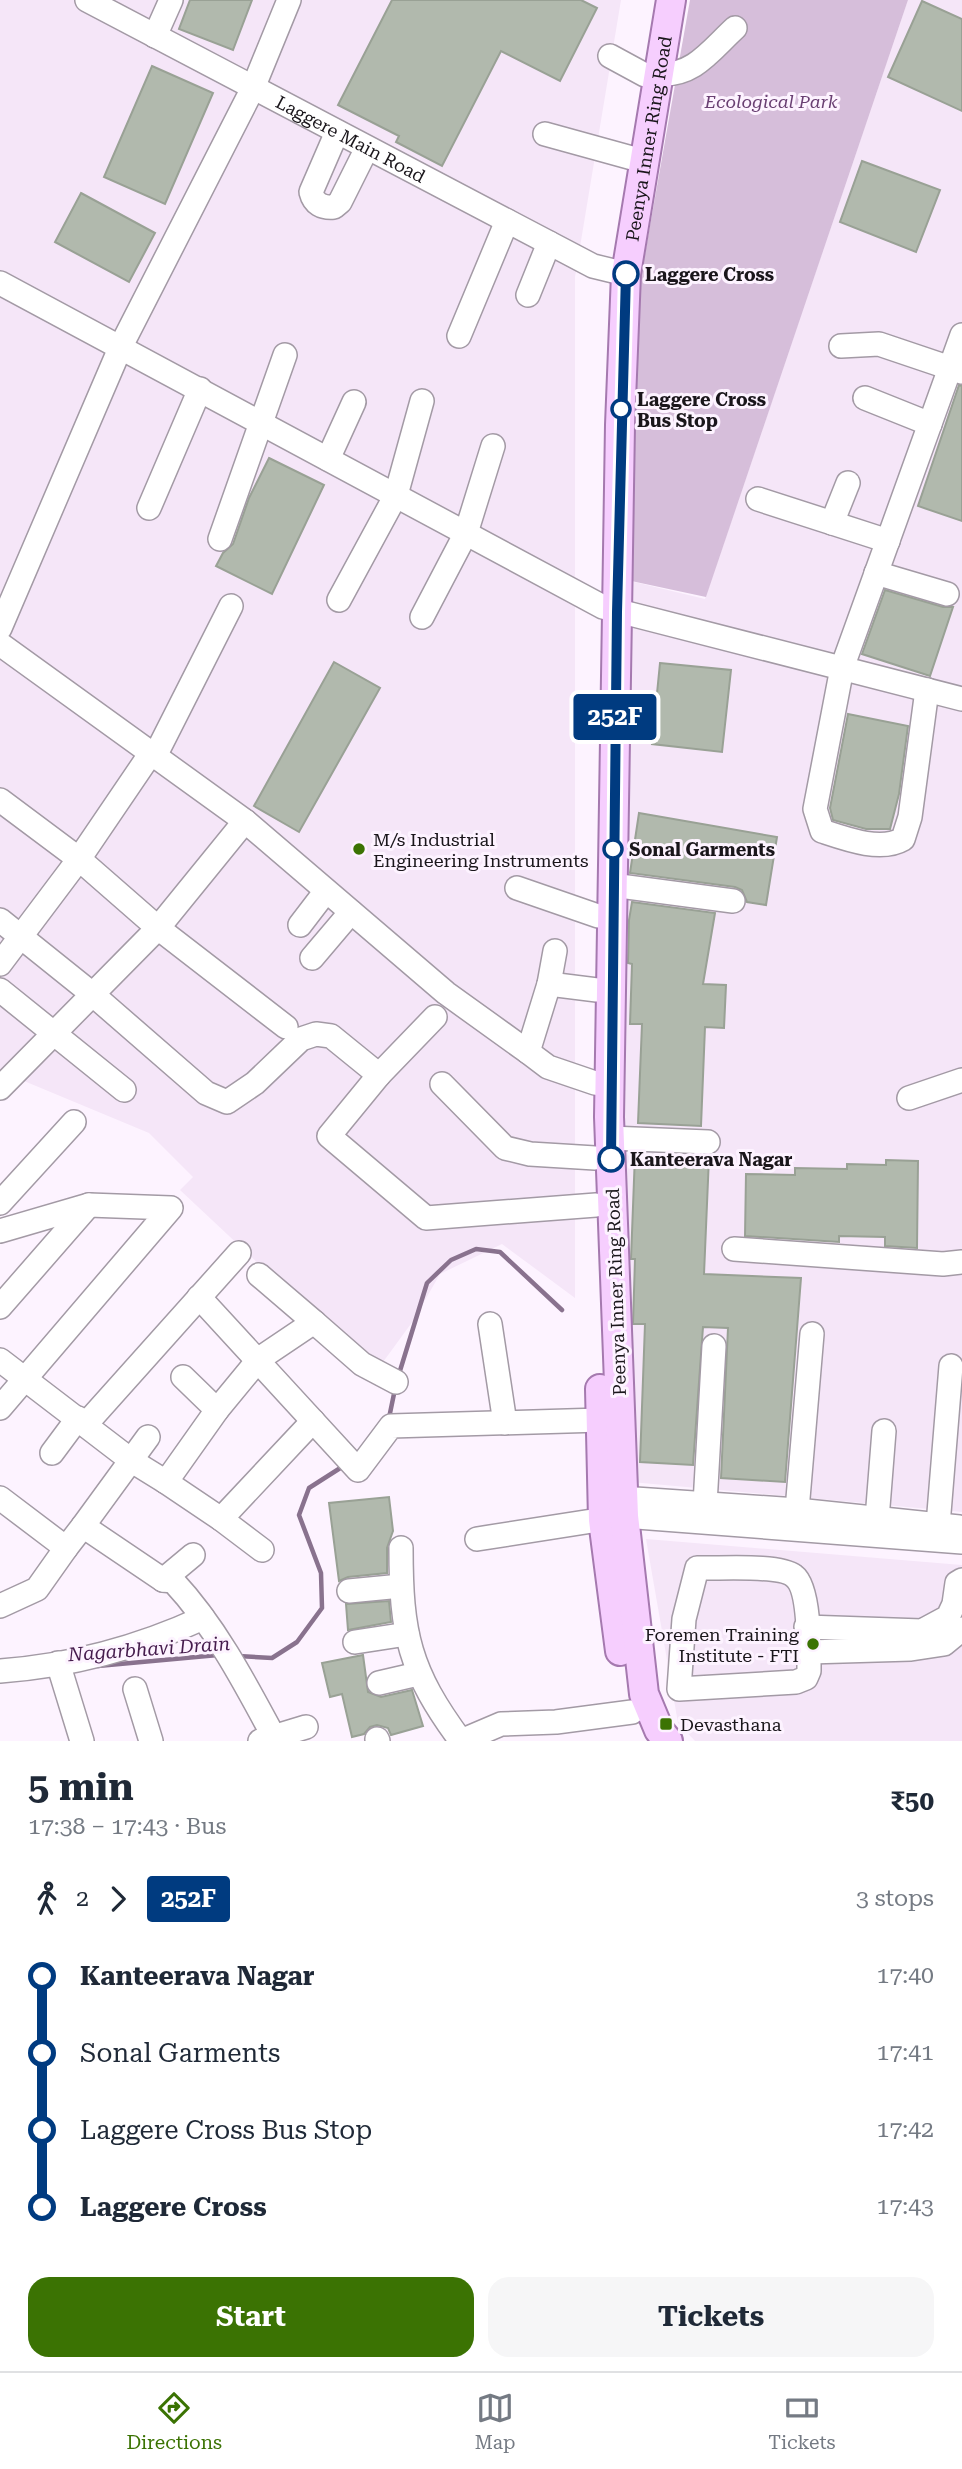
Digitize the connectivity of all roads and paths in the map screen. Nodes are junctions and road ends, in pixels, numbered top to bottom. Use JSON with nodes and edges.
{"nodes":[{"id":1,"x":89,"y":0,"type":"edge"},
{"id":2,"x":171,"y":0,"type":"edge"},
{"id":3,"x":289,"y":0,"type":"edge"},
{"id":4,"x":657,"y":0,"type":"edge"},
{"id":5,"x":671,"y":0,"type":"edge"},
{"id":6,"x":734,"y":28,"type":"dead end"},
{"id":7,"x":155,"y":36,"type":"junction"},
{"id":8,"x":610,"y":56,"type":"dead end"},
{"id":9,"x":652,"y":74,"type":"junction"},
{"id":10,"x":253,"y":88,"type":"junction"},
{"id":11,"x":337,"y":132,"type":"junction"},
{"id":12,"x":545,"y":134,"type":"dead end"},
{"id":13,"x":367,"y":148,"type":"junction"},
{"id":14,"x":632,"y":158,"type":"junction"},
{"id":15,"x":507,"y":222,"type":"junction"},
{"id":16,"x":549,"y":243,"type":"junction"},
{"id":17,"x":620,"y":274,"type":"junction"},
{"id":18,"x":0,"y":283,"type":"edge"},
{"id":19,"x":527,"y":295,"type":"dead end"},
{"id":20,"x":962,"y":335,"type":"edge"},
{"id":21,"x":459,"y":336,"type":"dead end"},
{"id":22,"x":121,"y":346,"type":"junction"},
{"id":23,"x":841,"y":346,"type":"dead end"},
{"id":24,"x":285,"y":355,"type":"dead end"},
{"id":25,"x":956,"y":370,"type":"edge"},
{"id":26,"x":200,"y":389,"type":"junction"},
{"id":27,"x":865,"y":398,"type":"dead end"},
{"id":28,"x":422,"y":401,"type":"dead end"},
{"id":29,"x":354,"y":402,"type":"dead end"},
{"id":30,"x":263,"y":423,"type":"junction"},
{"id":31,"x":930,"y":424,"type":"junction"},
{"id":32,"x":493,"y":446,"type":"dead end"},
{"id":33,"x":328,"y":459,"type":"junction"},
{"id":34,"x":848,"y":484,"type":"dead end"},
{"id":35,"x":396,"y":495,"type":"junction"},
{"id":36,"x":758,"y":499,"type":"dead end"},
{"id":37,"x":149,"y":508,"type":"dead end"},
{"id":38,"x":832,"y":523,"type":"junction"},
{"id":39,"x":466,"y":533,"type":"junction"},
{"id":40,"x":220,"y":539,"type":"dead end"},
{"id":41,"x":888,"y":541,"type":"junction"},
{"id":42,"x":876,"y":573,"type":"junction"},
{"id":43,"x":947,"y":594,"type":"dead end"},
{"id":44,"x":339,"y":600,"type":"dead end"},
{"id":45,"x":231,"y":606,"type":"dead end"},
{"id":46,"x":610,"y":610,"type":"junction"},
{"id":47,"x":422,"y":617,"type":"dead end"},
{"id":48,"x":0,"y":628,"type":"edge"},
{"id":49,"x":0,"y":644,"type":"edge"},
{"id":50,"x":842,"y":668,"type":"junction"},
{"id":51,"x":927,"y":690,"type":"junction"},
{"id":52,"x":962,"y":699,"type":"edge"},
{"id":53,"x":153,"y":755,"type":"junction"},
{"id":54,"x":0,"y":800,"type":"edge"},
{"id":55,"x":245,"y":821,"type":"junction"},
{"id":56,"x":79,"y":859,"type":"junction"},
{"id":57,"x":612,"y":885,"type":"junction"},
{"id":58,"x":517,"y":888,"type":"dead end"},
{"id":59,"x":326,"y":891,"type":"junction"},
{"id":60,"x":733,"y":901,"type":"dead end"},
{"id":61,"x":351,"y":912,"type":"junction"},
{"id":62,"x":598,"y":916,"type":"junction"},
{"id":63,"x":0,"y":920,"type":"edge"},
{"id":64,"x":300,"y":925,"type":"dead end"},
{"id":65,"x":158,"y":928,"type":"junction"},
{"id":66,"x":21,"y":937,"type":"junction"},
{"id":67,"x":555,"y":951,"type":"dead end"},
{"id":68,"x":312,"y":958,"type":"dead end"},
{"id":69,"x":0,"y":964,"type":"edge"},
{"id":70,"x":549,"y":984,"type":"junction"},
{"id":71,"x":0,"y":990,"type":"edge"},
{"id":72,"x":597,"y":990,"type":"junction"},
{"id":73,"x":91,"y":993,"type":"junction"},
{"id":74,"x":435,"y":1017,"type":"dead end"},
{"id":75,"x":286,"y":1027,"type":"dead end"},
{"id":76,"x":53,"y":1033,"type":"junction"},
{"id":77,"x":528,"y":1052,"type":"junction"},
{"id":78,"x":379,"y":1075,"type":"junction"},
{"id":79,"x":962,"y":1080,"type":"edge"},
{"id":80,"x":442,"y":1084,"type":"dead end"},
{"id":81,"x":602,"y":1084,"type":"junction"},
{"id":82,"x":0,"y":1088,"type":"edge"},
{"id":83,"x":124,"y":1090,"type":"dead end"},
{"id":84,"x":909,"y":1098,"type":"dead end"},
{"id":85,"x":74,"y":1122,"type":"dead end"},
{"id":86,"x":708,"y":1142,"type":"dead end"},
{"id":87,"x":602,"y":1148,"type":"junction"},
{"id":88,"x":0,"y":1203,"type":"edge"},
{"id":89,"x":89,"y":1205,"type":"junction"},
{"id":90,"x":596,"y":1205,"type":"junction"},
{"id":91,"x":0,"y":1231,"type":"edge"},
{"id":92,"x":734,"y":1249,"type":"dead end"},
{"id":93,"x":239,"y":1253,"type":"dead end"},
{"id":94,"x":962,"y":1262,"type":"edge"},
{"id":95,"x":259,"y":1275,"type":"dead end"},
{"id":96,"x":199,"y":1297,"type":"junction"},
{"id":97,"x":0,"y":1307,"type":"edge"},
{"id":98,"x":314,"y":1322,"type":"junction"},
{"id":99,"x":491,"y":1324,"type":"dead end"},
{"id":100,"x":812,"y":1334,"type":"dead end"},
{"id":101,"x":714,"y":1346,"type":"dead end"},
{"id":102,"x":259,"y":1359,"type":"junction"},
{"id":103,"x":0,"y":1360,"type":"edge"},
{"id":104,"x":951,"y":1366,"type":"dead end"},
{"id":105,"x":183,"y":1377,"type":"dead end"},
{"id":106,"x":26,"y":1380,"type":"junction"},
{"id":107,"x":396,"y":1382,"type":"dead end"},
{"id":108,"x":0,"y":1408,"type":"edge"},
{"id":109,"x":217,"y":1410,"type":"junction"},
{"id":110,"x":313,"y":1420,"type":"junction"},
{"id":111,"x":601,"y":1420,"type":"junction"},
{"id":112,"x":82,"y":1421,"type":"junction"},
{"id":113,"x":505,"y":1423,"type":"junction"},
{"id":114,"x":884,"y":1431,"type":"dead end"},
{"id":115,"x":148,"y":1437,"type":"dead end"},
{"id":116,"x":52,"y":1452,"type":"dead end"},
{"id":117,"x":132,"y":1461,"type":"junction"},
{"id":118,"x":166,"y":1482,"type":"junction"},
{"id":119,"x":0,"y":1498,"type":"edge"},
{"id":120,"x":705,"y":1504,"type":"junction"},
{"id":121,"x":613,"y":1508,"type":"junction"},
{"id":122,"x":797,"y":1510,"type":"junction"},
{"id":123,"x":877,"y":1518,"type":"junction"},
{"id":124,"x":221,"y":1519,"type":"junction"},
{"id":125,"x":938,"y":1525,"type":"junction"},
{"id":126,"x":83,"y":1526,"type":"junction"},
{"id":127,"x":962,"y":1527,"type":"edge"},
{"id":128,"x":477,"y":1539,"type":"dead end"},
{"id":129,"x":962,"y":1542,"type":"edge"},
{"id":130,"x":66,"y":1548,"type":"junction"},
{"id":131,"x":401,"y":1548,"type":"dead end"},
{"id":132,"x":262,"y":1550,"type":"dead end"},
{"id":133,"x":192,"y":1555,"type":"dead end"},
{"id":134,"x":163,"y":1580,"type":"junction"},
{"id":135,"x":401,"y":1586,"type":"junction"},
{"id":136,"x":960,"y":1588,"type":"edge"},
{"id":137,"x":349,"y":1591,"type":"dead end"},
{"id":138,"x":0,"y":1606,"type":"edge"},
{"id":139,"x":209,"y":1627,"type":"junction"},
{"id":140,"x":806,"y":1627,"type":"junction"},
{"id":141,"x":962,"y":1629,"type":"edge"},
{"id":142,"x":407,"y":1634,"type":"junction"},
{"id":143,"x":355,"y":1642,"type":"dead end"},
{"id":144,"x":809,"y":1652,"type":"junction"},
{"id":145,"x":59,"y":1668,"type":"junction"},
{"id":146,"x":0,"y":1671,"type":"edge"},
{"id":147,"x":418,"y":1674,"type":"junction"},
{"id":148,"x":379,"y":1683,"type":"dead end"},
{"id":149,"x":135,"y":1689,"type":"dead end"},
{"id":150,"x":632,"y":1713,"type":"junction"},
{"id":151,"x":555,"y":1722,"type":"junction"},
{"id":152,"x":306,"y":1727,"type":"dead end"},
{"id":153,"x":507,"y":1732,"type":"edge"},
{"id":154,"x":270,"y":1740,"type":"edge"},
{"id":155,"x":82,"y":1741,"type":"edge"},
{"id":156,"x":151,"y":1741,"type":"edge"},
{"id":157,"x":461,"y":1741,"type":"edge"},
{"id":158,"x":569,"y":1741,"type":"edge"},
{"id":159,"x":648,"y":1741,"type":"edge"},
{"id":160,"x":668,"y":1741,"type":"edge"}],
"edges":[{"from":1,"to":7,"type":"street","name":"Laggere Main Road"},
{"from":2,"to":7,"type":"street"},
{"from":3,"to":10,"type":"street"},
{"from":4,"to":9,"type":"main road","name":"Peenya Inner Ring Road"},
{"from":5,"to":9,"type":"main road","name":"Peenya Inner Ring Road"},
{"from":6,"to":9,"type":"street"},
{"from":7,"to":10,"type":"street","name":"Laggere Main Road"},
{"from":8,"to":9,"type":"street"},
{"from":9,"to":14,"type":"main road","name":"Peenya Inner Ring Road"},
{"from":9,"to":17,"type":"main road","name":"Peenya Inner Ring Road"},
{"from":10,"to":11,"type":"street","name":"Laggere Main Road"},
{"from":10,"to":22,"type":"street"},
{"from":11,"to":13,"type":"street","name":"Laggere Main Road"},
{"from":11,"to":13,"type":"street"},
{"from":12,"to":14,"type":"street"},
{"from":13,"to":15,"type":"street","name":"Laggere Main Road"},
{"from":14,"to":17,"type":"main road","name":"Peenya Inner Ring Road"},
{"from":15,"to":16,"type":"street","name":"Laggere Main Road"},
{"from":15,"to":21,"type":"street"},
{"from":16,"to":17,"type":"street","name":"Laggere Main Road"},
{"from":16,"to":19,"type":"street"},
{"from":17,"to":46,"type":"main road","name":"Peenya Inner Ring Road"},
{"from":18,"to":22,"type":"street"},
{"from":20,"to":25,"type":"street"},
{"from":22,"to":26,"type":"street"},
{"from":22,"to":48,"type":"street"},
{"from":23,"to":25,"type":"street"},
{"from":24,"to":30,"type":"street"},
{"from":25,"to":31,"type":"street"},
{"from":26,"to":30,"type":"street"},
{"from":26,"to":37,"type":"street"},
{"from":27,"to":31,"type":"street"},
{"from":28,"to":35,"type":"street"},
{"from":29,"to":33,"type":"street"},
{"from":30,"to":33,"type":"street"},
{"from":30,"to":40,"type":"street"},
{"from":31,"to":41,"type":"street"},
{"from":32,"to":39,"type":"street"},
{"from":33,"to":35,"type":"street"},
{"from":34,"to":38,"type":"street"},
{"from":35,"to":39,"type":"street"},
{"from":35,"to":44,"type":"street"},
{"from":36,"to":38,"type":"street"},
{"from":38,"to":41,"type":"street"},
{"from":39,"to":46,"type":"street"},
{"from":39,"to":47,"type":"street"},
{"from":41,"to":42,"type":"street"},
{"from":42,"to":43,"type":"street"},
{"from":42,"to":50,"type":"street"},
{"from":45,"to":53,"type":"street"},
{"from":46,"to":50,"type":"street"},
{"from":46,"to":57,"type":"main road","name":"Peenya Inner Ring Road"},
{"from":46,"to":62,"type":"main road","name":"Peenya Inner Ring Road"},
{"from":49,"to":53,"type":"street"},
{"from":50,"to":51,"type":"street"},
{"from":50,"to":51,"type":"street"},
{"from":51,"to":52,"type":"street"},
{"from":53,"to":55,"type":"street"},
{"from":53,"to":56,"type":"street"},
{"from":54,"to":56,"type":"street"},
{"from":55,"to":59,"type":"street"},
{"from":55,"to":65,"type":"street"},
{"from":56,"to":65,"type":"street"},
{"from":56,"to":66,"type":"street"},
{"from":57,"to":60,"type":"street"},
{"from":57,"to":81,"type":"main road","name":"Peenya Inner Ring Road"},
{"from":58,"to":62,"type":"street"},
{"from":59,"to":61,"type":"street"},
{"from":59,"to":64,"type":"street"},
{"from":61,"to":68,"type":"street"},
{"from":61,"to":77,"type":"street"},
{"from":62,"to":72,"type":"main road","name":"Peenya Inner Ring Road"},
{"from":63,"to":66,"type":"street"},
{"from":65,"to":73,"type":"street"},
{"from":65,"to":75,"type":"street"},
{"from":66,"to":69,"type":"street"},
{"from":66,"to":73,"type":"street"},
{"from":67,"to":70,"type":"street"},
{"from":70,"to":72,"type":"street"},
{"from":70,"to":77,"type":"street"},
{"from":71,"to":76,"type":"street"},
{"from":72,"to":81,"type":"main road","name":"Peenya Inner Ring Road"},
{"from":73,"to":76,"type":"street"},
{"from":73,"to":78,"type":"street"},
{"from":74,"to":78,"type":"street"},
{"from":76,"to":82,"type":"street"},
{"from":76,"to":83,"type":"street"},
{"from":77,"to":81,"type":"street"},
{"from":78,"to":90,"type":"street"},
{"from":79,"to":84,"type":"street"},
{"from":80,"to":87,"type":"street"},
{"from":81,"to":87,"type":"main road","name":"Peenya Inner Ring Road"},
{"from":85,"to":88,"type":"street"},
{"from":86,"to":87,"type":"street"},
{"from":87,"to":90,"type":"main road","name":"Peenya Inner Ring Road"},
{"from":87,"to":121,"type":"main road","name":"Peenya Inner Ring Road"},
{"from":89,"to":91,"type":"street"},
{"from":89,"to":97,"type":"street"},
{"from":89,"to":106,"type":"street"},
{"from":90,"to":111,"type":"main road","name":"Peenya Inner Ring Road"},
{"from":92,"to":94,"type":"street"},
{"from":93,"to":96,"type":"street"},
{"from":95,"to":98,"type":"street"},
{"from":96,"to":102,"type":"street"},
{"from":96,"to":112,"type":"street"},
{"from":98,"to":102,"type":"street"},
{"from":98,"to":107,"type":"street"},
{"from":99,"to":113,"type":"street"},
{"from":100,"to":122,"type":"street"},
{"from":101,"to":120,"type":"street"},
{"from":102,"to":109,"type":"street"},
{"from":102,"to":110,"type":"street"},
{"from":103,"to":106,"type":"street"},
{"from":104,"to":125,"type":"street"},
{"from":105,"to":109,"type":"street"},
{"from":106,"to":108,"type":"street"},
{"from":106,"to":112,"type":"street"},
{"from":109,"to":118,"type":"street"},
{"from":110,"to":113,"type":"street"},
{"from":110,"to":124,"type":"street"},
{"from":111,"to":113,"type":"street"},
{"from":111,"to":121,"type":"main road","name":"Peenya Inner Ring Road"},
{"from":112,"to":116,"type":"street"},
{"from":112,"to":117,"type":"street"},
{"from":114,"to":123,"type":"street"},
{"from":115,"to":117,"type":"street"},
{"from":117,"to":118,"type":"street"},
{"from":117,"to":126,"type":"street"},
{"from":118,"to":124,"type":"street"},
{"from":119,"to":130,"type":"street"},
{"from":120,"to":121,"type":"street"},
{"from":120,"to":122,"type":"street"},
{"from":121,"to":128,"type":"street"},
{"from":121,"to":129,"type":"street"},
{"from":121,"to":150,"type":"main road","name":"Peenya Inner Ring Road"},
{"from":121,"to":160,"type":"main road","name":"Peenya Inner Ring Road"},
{"from":122,"to":123,"type":"street"},
{"from":123,"to":125,"type":"street"},
{"from":124,"to":132,"type":"street"},
{"from":125,"to":127,"type":"street"},
{"from":126,"to":130,"type":"street"},
{"from":126,"to":134,"type":"street"},
{"from":130,"to":138,"type":"street"},
{"from":131,"to":135,"type":"street"},
{"from":133,"to":134,"type":"street"},
{"from":134,"to":139,"type":"street"},
{"from":135,"to":137,"type":"street"},
{"from":135,"to":142,"type":"street"},
{"from":136,"to":140,"type":"street"},
{"from":139,"to":145,"type":"street"},
{"from":139,"to":154,"type":"street"},
{"from":140,"to":144,"type":"street"},
{"from":140,"to":144,"type":"street"},
{"from":141,"to":144,"type":"street"},
{"from":142,"to":143,"type":"street"},
{"from":142,"to":147,"type":"street"},
{"from":145,"to":146,"type":"street"},
{"from":145,"to":155,"type":"street"},
{"from":147,"to":148,"type":"street"},
{"from":147,"to":157,"type":"street"},
{"from":149,"to":156,"type":"street"},
{"from":150,"to":151,"type":"street"},
{"from":150,"to":159,"type":"main road","name":"Peenya Inner Ring Road"},
{"from":151,"to":153,"type":"street"},
{"from":151,"to":158,"type":"street"},
{"from":152,"to":154,"type":"street"},
{"from":153,"to":157,"type":"street"}]}
